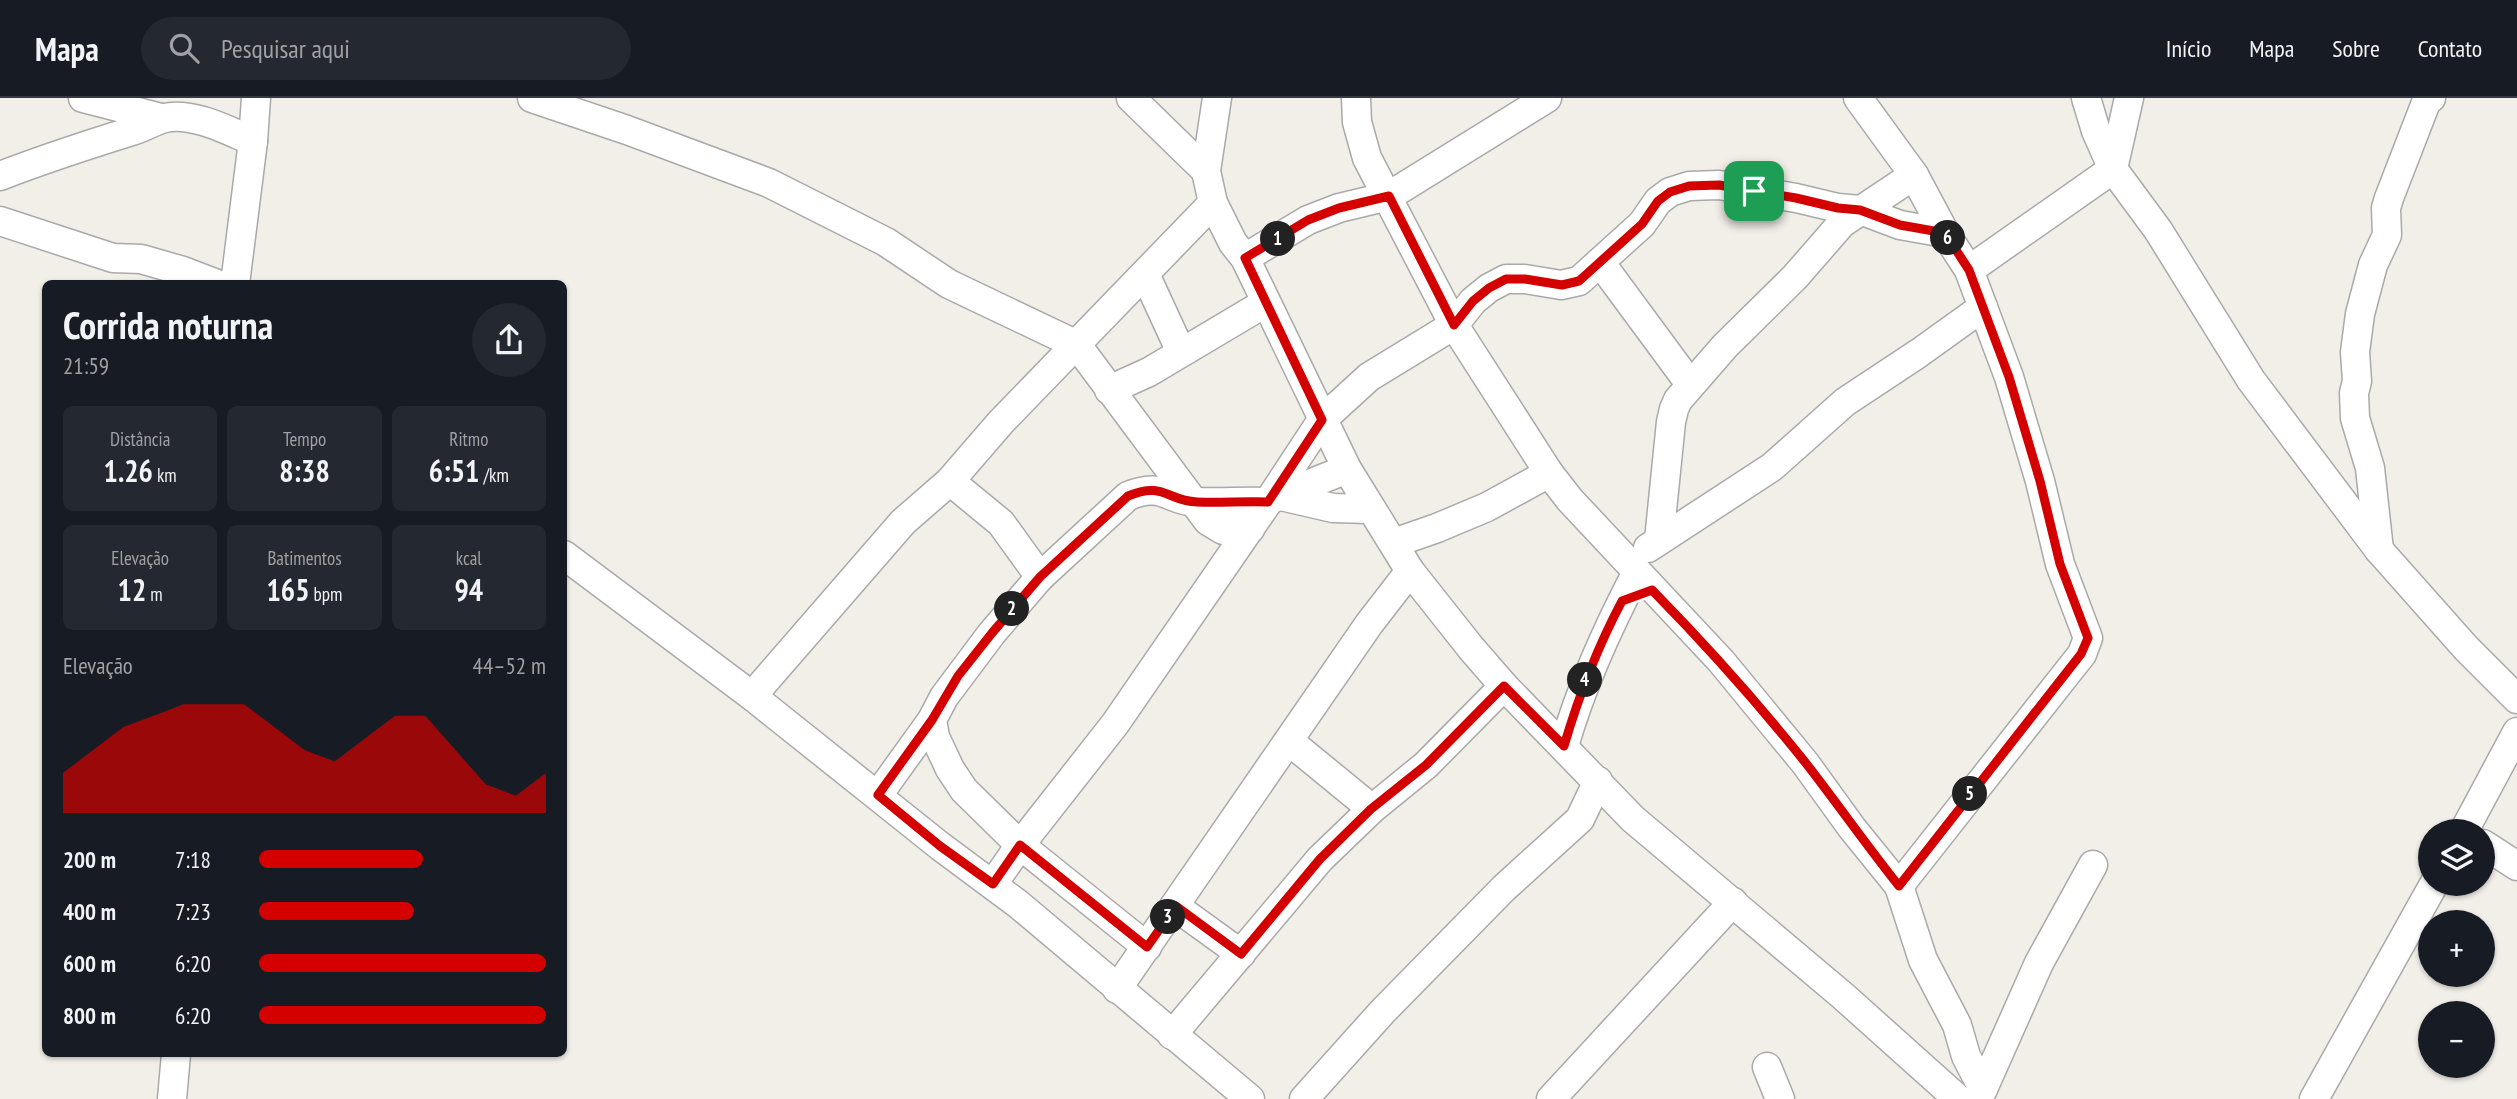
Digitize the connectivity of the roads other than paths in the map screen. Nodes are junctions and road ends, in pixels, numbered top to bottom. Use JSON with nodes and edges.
{"nodes":[{"id":1,"x":83,"y":98,"type":"edge"},
{"id":2,"x":256,"y":98,"type":"edge"},
{"id":3,"x":532,"y":98,"type":"edge"},
{"id":4,"x":1132,"y":98,"type":"edge"},
{"id":5,"x":1217,"y":98,"type":"edge"},
{"id":6,"x":1356,"y":98,"type":"edge"},
{"id":7,"x":1547,"y":98,"type":"edge"},
{"id":8,"x":1858,"y":98,"type":"edge"},
{"id":9,"x":2086,"y":98,"type":"edge"},
{"id":10,"x":2129,"y":98,"type":"edge"},
{"id":11,"x":2427,"y":99,"type":"edge"},
{"id":12,"x":161,"y":118,"type":"junction"},
{"id":13,"x":253,"y":141,"type":"junction"},
{"id":14,"x":2113,"y":169,"type":"junction"},
{"id":15,"x":1206,"y":171,"type":"junction"},
{"id":16,"x":1914,"y":175,"type":"junction"},
{"id":17,"x":0,"y":176,"type":"edge"},
{"id":18,"x":1389,"y":196,"type":"junction"},
{"id":19,"x":1213,"y":204,"type":"junction"},
{"id":20,"x":1860,"y":210,"type":"junction"},
{"id":21,"x":0,"y":220,"type":"edge"},
{"id":22,"x":1945,"y":233,"type":"junction"},
{"id":23,"x":1245,"y":258,"type":"junction"},
{"id":24,"x":1600,"y":262,"type":"junction"},
{"id":25,"x":1969,"y":270,"type":"junction"},
{"id":26,"x":1145,"y":274,"type":"junction"},
{"id":27,"x":207,"y":280,"type":"edge"},
{"id":28,"x":236,"y":280,"type":"edge"},
{"id":29,"x":1265,"y":303,"type":"junction"},
{"id":30,"x":1983,"y":307,"type":"junction"},
{"id":31,"x":1454,"y":325,"type":"junction"},
{"id":32,"x":1077,"y":345,"type":"junction"},
{"id":33,"x":1181,"y":352,"type":"junction"},
{"id":34,"x":1690,"y":384,"type":"junction"},
{"id":35,"x":1109,"y":390,"type":"junction"},
{"id":36,"x":1322,"y":420,"type":"junction"},
{"id":37,"x":1347,"y":469,"type":"junction"},
{"id":38,"x":1549,"y":473,"type":"junction"},
{"id":39,"x":950,"y":481,"type":"junction"},
{"id":40,"x":1273,"y":499,"type":"junction"},
{"id":41,"x":1195,"y":502,"type":"junction"},
{"id":42,"x":1370,"y":509,"type":"junction"},
{"id":43,"x":1250,"y":529,"type":"junction"},
{"id":44,"x":1659,"y":540,"type":"junction"},
{"id":45,"x":1394,"y":543,"type":"junction"},
{"id":46,"x":2379,"y":550,"type":"junction"},
{"id":47,"x":567,"y":557,"type":"edge"},
{"id":48,"x":1410,"y":571,"type":"junction"},
{"id":49,"x":1640,"y":575,"type":"junction"},
{"id":50,"x":1040,"y":577,"type":"junction"},
{"id":51,"x":1504,"y":686,"type":"junction"},
{"id":52,"x":752,"y":696,"type":"junction"},
{"id":53,"x":2517,"y":699,"type":"edge"},
{"id":54,"x":932,"y":720,"type":"junction"},
{"id":55,"x":2517,"y":732,"type":"edge"},
{"id":56,"x":1289,"y":741,"type":"junction"},
{"id":57,"x":1564,"y":746,"type":"junction"},
{"id":58,"x":1598,"y":781,"type":"junction"},
{"id":59,"x":878,"y":795,"type":"junction"},
{"id":60,"x":1371,"y":809,"type":"junction"},
{"id":61,"x":1580,"y":818,"type":"junction"},
{"id":62,"x":1633,"y":819,"type":"junction"},
{"id":63,"x":2470,"y":819,"type":"edge"},
{"id":64,"x":1020,"y":845,"type":"junction"},
{"id":65,"x":2495,"y":852,"type":"edge"},
{"id":66,"x":2093,"y":865,"type":"dead end"},
{"id":67,"x":2517,"y":866,"type":"edge"},
{"id":68,"x":993,"y":884,"type":"junction"},
{"id":69,"x":1899,"y":886,"type":"junction"},
{"id":70,"x":2427,"y":896,"type":"edge"},
{"id":71,"x":1733,"y":902,"type":"junction"},
{"id":72,"x":1176,"y":906,"type":"junction"},
{"id":73,"x":1147,"y":947,"type":"junction"},
{"id":74,"x":1241,"y":954,"type":"junction"},
{"id":75,"x":1117,"y":989,"type":"junction"},
{"id":76,"x":1172,"y":1035,"type":"junction"},
{"id":77,"x":176,"y":1057,"type":"edge"},
{"id":78,"x":1767,"y":1067,"type":"dead end"},
{"id":79,"x":1973,"y":1096,"type":"edge"},
{"id":80,"x":172,"y":1099,"type":"edge"},
{"id":81,"x":1250,"y":1099,"type":"edge"},
{"id":82,"x":1304,"y":1099,"type":"edge"},
{"id":83,"x":1551,"y":1099,"type":"edge"},
{"id":84,"x":1780,"y":1099,"type":"edge"},
{"id":85,"x":2314,"y":1099,"type":"edge"}],
"edges":[{"from":1,"to":12,"type":"street"},
{"from":2,"to":13,"type":"street"},
{"from":3,"to":32,"type":"street"},
{"from":4,"to":15,"type":"street"},
{"from":5,"to":15,"type":"street"},
{"from":6,"to":18,"type":"street"},
{"from":7,"to":18,"type":"street"},
{"from":8,"to":16,"type":"street"},
{"from":9,"to":14,"type":"street"},
{"from":10,"to":14,"type":"street"},
{"from":11,"to":46,"type":"street"},
{"from":12,"to":13,"type":"street"},
{"from":12,"to":17,"type":"street"},
{"from":13,"to":28,"type":"street"},
{"from":14,"to":25,"type":"street"},
{"from":14,"to":46,"type":"street"},
{"from":15,"to":19,"type":"street"},
{"from":16,"to":20,"type":"street"},
{"from":16,"to":22,"type":"street"},
{"from":18,"to":23,"type":"street"},
{"from":18,"to":31,"type":"street"},
{"from":19,"to":23,"type":"street"},
{"from":19,"to":26,"type":"street"},
{"from":20,"to":22,"type":"street"},
{"from":20,"to":24,"type":"street"},
{"from":20,"to":34,"type":"street"},
{"from":21,"to":27,"type":"street"},
{"from":22,"to":25,"type":"street"},
{"from":23,"to":29,"type":"street"},
{"from":24,"to":31,"type":"street"},
{"from":24,"to":34,"type":"street"},
{"from":25,"to":30,"type":"street"},
{"from":26,"to":32,"type":"street"},
{"from":26,"to":33,"type":"street"},
{"from":29,"to":33,"type":"street"},
{"from":29,"to":36,"type":"street"},
{"from":30,"to":44,"type":"street"},
{"from":30,"to":69,"type":"street"},
{"from":31,"to":36,"type":"street"},
{"from":31,"to":38,"type":"street"},
{"from":32,"to":35,"type":"street"},
{"from":32,"to":39,"type":"street"},
{"from":33,"to":35,"type":"street"},
{"from":34,"to":44,"type":"street"},
{"from":35,"to":41,"type":"street"},
{"from":36,"to":37,"type":"street"},
{"from":36,"to":40,"type":"street"},
{"from":37,"to":40,"type":"street"},
{"from":37,"to":42,"type":"street"},
{"from":38,"to":45,"type":"street"},
{"from":38,"to":49,"type":"street"},
{"from":39,"to":50,"type":"street"},
{"from":39,"to":52,"type":"street"},
{"from":40,"to":41,"type":"street"},
{"from":40,"to":42,"type":"street"},
{"from":40,"to":43,"type":"street"},
{"from":41,"to":43,"type":"street"},
{"from":41,"to":50,"type":"street"},
{"from":42,"to":45,"type":"street"},
{"from":43,"to":64,"type":"street"},
{"from":44,"to":49,"type":"street"},
{"from":45,"to":48,"type":"street"},
{"from":46,"to":53,"type":"street"},
{"from":47,"to":52,"type":"street"},
{"from":48,"to":51,"type":"street"},
{"from":48,"to":56,"type":"street"},
{"from":49,"to":57,"type":"street"},
{"from":49,"to":69,"type":"street"},
{"from":50,"to":54,"type":"street"},
{"from":51,"to":57,"type":"street"},
{"from":51,"to":60,"type":"street"},
{"from":52,"to":59,"type":"street"},
{"from":54,"to":59,"type":"street"},
{"from":54,"to":64,"type":"street"},
{"from":55,"to":63,"type":"street"},
{"from":56,"to":60,"type":"street"},
{"from":56,"to":72,"type":"street"},
{"from":57,"to":58,"type":"street"},
{"from":58,"to":61,"type":"street"},
{"from":58,"to":62,"type":"street"},
{"from":59,"to":68,"type":"street"},
{"from":60,"to":74,"type":"street"},
{"from":61,"to":62,"type":"street"},
{"from":61,"to":82,"type":"street"},
{"from":62,"to":71,"type":"street"},
{"from":64,"to":68,"type":"street"},
{"from":64,"to":73,"type":"street"},
{"from":65,"to":67,"type":"street"},
{"from":66,"to":79,"type":"street"},
{"from":68,"to":75,"type":"street"},
{"from":69,"to":79,"type":"street"},
{"from":70,"to":85,"type":"street"},
{"from":71,"to":79,"type":"street"},
{"from":71,"to":83,"type":"street"},
{"from":72,"to":73,"type":"street"},
{"from":72,"to":74,"type":"street"},
{"from":73,"to":75,"type":"street"},
{"from":74,"to":76,"type":"street"},
{"from":75,"to":76,"type":"street"},
{"from":76,"to":81,"type":"street"},
{"from":77,"to":80,"type":"street"},
{"from":78,"to":84,"type":"street"}]}
